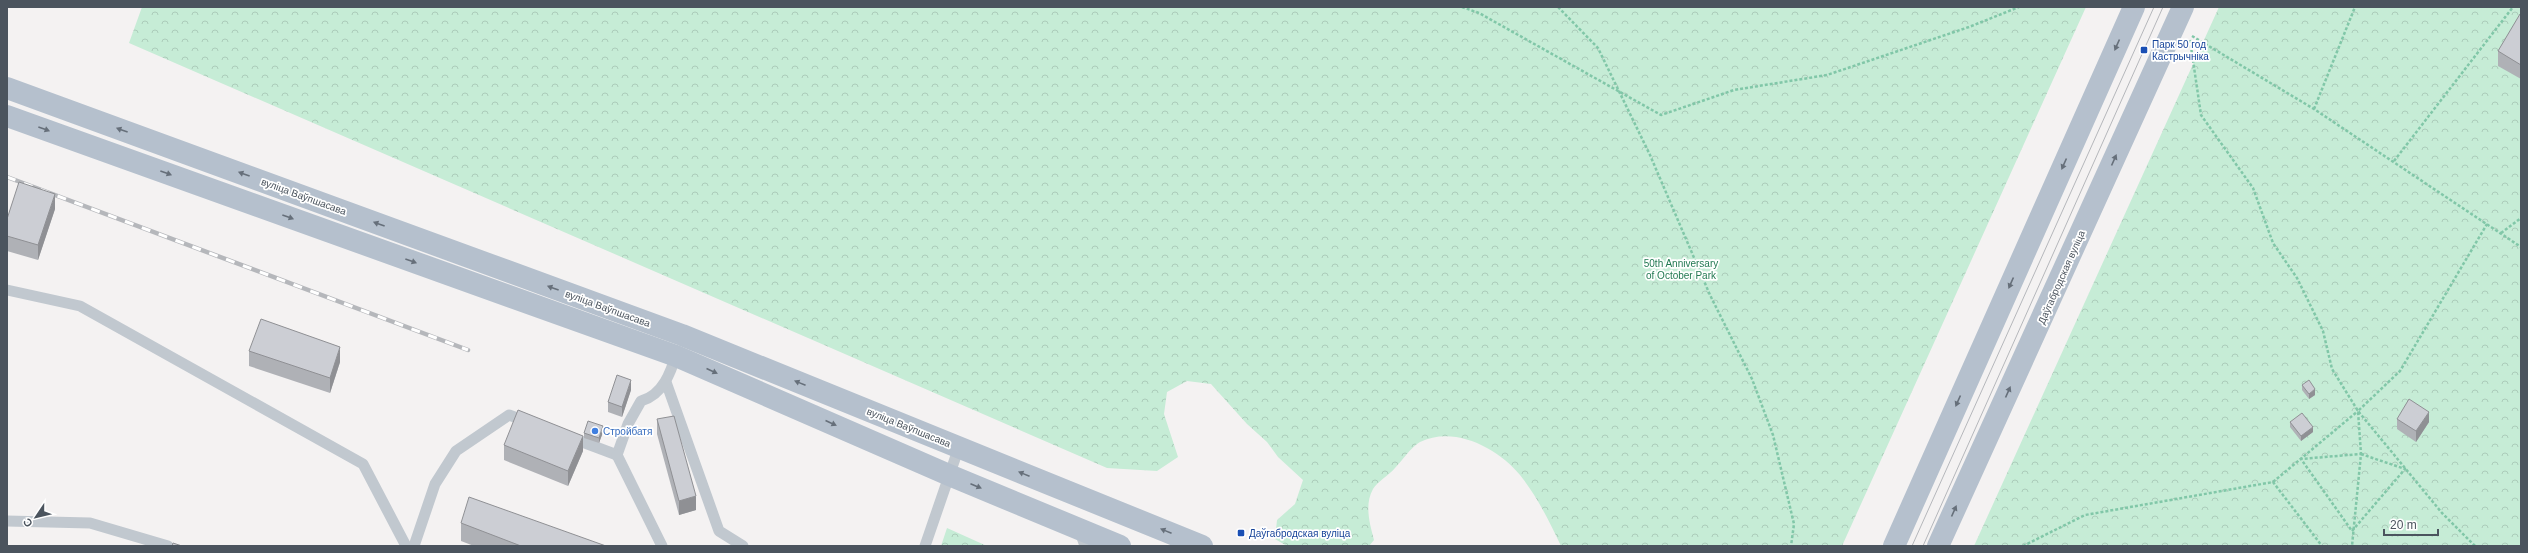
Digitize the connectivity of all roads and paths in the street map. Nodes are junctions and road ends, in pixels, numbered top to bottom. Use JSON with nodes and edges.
{"nodes":[{"id":1,"x":1462,"y":7,"type":"edge"},
{"id":2,"x":1558,"y":7,"type":"edge"},
{"id":3,"x":2019,"y":7,"type":"edge"},
{"id":4,"x":2134,"y":7,"type":"edge"},
{"id":5,"x":2183,"y":7,"type":"edge"},
{"id":6,"x":2355,"y":7,"type":"edge"},
{"id":7,"x":2513,"y":7,"type":"edge"},
{"id":8,"x":7,"y":88,"type":"edge"},
{"id":9,"x":1618,"y":90,"type":"junction"},
{"id":10,"x":2314,"y":110,"type":"junction"},
{"id":11,"x":7,"y":116,"type":"edge"},
{"id":12,"x":2394,"y":161,"type":"junction"},
{"id":13,"x":2521,"y":218,"type":"edge"},
{"id":14,"x":2487,"y":224,"type":"junction"},
{"id":15,"x":2501,"y":233,"type":"junction"},
{"id":16,"x":2521,"y":247,"type":"edge"},
{"id":17,"x":7,"y":290,"type":"edge"},
{"id":18,"x":682,"y":335,"type":"junction"},
{"id":19,"x":676,"y":356,"type":"junction"},
{"id":20,"x":666,"y":382,"type":"junction"},
{"id":21,"x":2358,"y":412,"type":"junction"},
{"id":22,"x":538,"y":425,"type":"edge"},
{"id":23,"x":560,"y":433,"type":"edge"},
{"id":24,"x":959,"y":447,"type":"junction"},
{"id":25,"x":2361,"y":454,"type":"junction"},
{"id":26,"x":617,"y":455,"type":"junction"},
{"id":27,"x":2300,"y":459,"type":"junction"},
{"id":28,"x":2405,"y":469,"type":"junction"},
{"id":29,"x":949,"y":475,"type":"junction"},
{"id":30,"x":2273,"y":482,"type":"junction"},
{"id":31,"x":7,"y":521,"type":"edge"},
{"id":32,"x":2352,"y":532,"type":"junction"},
{"id":33,"x":1082,"y":537,"type":"edge"},
{"id":34,"x":168,"y":546,"type":"edge"},
{"id":35,"x":406,"y":546,"type":"edge"},
{"id":36,"x":414,"y":546,"type":"edge"},
{"id":37,"x":662,"y":546,"type":"edge"},
{"id":38,"x":743,"y":546,"type":"edge"},
{"id":39,"x":925,"y":546,"type":"edge"},
{"id":40,"x":1120,"y":546,"type":"edge"},
{"id":41,"x":1202,"y":546,"type":"edge"},
{"id":42,"x":1791,"y":546,"type":"edge"},
{"id":43,"x":1894,"y":546,"type":"edge"},
{"id":44,"x":1938,"y":546,"type":"edge"},
{"id":45,"x":2023,"y":546,"type":"edge"},
{"id":46,"x":2322,"y":546,"type":"edge"},
{"id":47,"x":2352,"y":546,"type":"edge"},
{"id":48,"x":2475,"y":546,"type":"edge"}],
"edges":[{"from":1,"to":9,"type":"path"},
{"from":2,"to":9,"type":"path"},
{"from":3,"to":9,"type":"path"},
{"from":4,"to":43,"type":"main road","one_way":true},
{"from":44,"to":5,"type":"main road","name":"Даўгабродская вуліца","one_way":true},
{"from":6,"to":10,"type":"path"},
{"from":7,"to":12,"type":"path"},
{"from":18,"to":8,"type":"main road","name":"вуліца Ваўпшасава","one_way":true},
{"from":9,"to":42,"type":"path"},
{"from":10,"to":12,"type":"path"},
{"from":10,"to":21,"type":"path"},
{"from":11,"to":19,"type":"main road","one_way":true},
{"from":12,"to":14,"type":"path"},
{"from":13,"to":15,"type":"path"},
{"from":14,"to":15,"type":"path"},
{"from":14,"to":21,"type":"path"},
{"from":15,"to":16,"type":"path"},
{"from":17,"to":35,"type":"lane"},
{"from":18,"to":19,"type":"lane"},
{"from":24,"to":18,"type":"main road","name":"вуліца Ваўпшасава","one_way":true},
{"from":19,"to":20,"type":"lane"},
{"from":19,"to":29,"type":"main road","one_way":true},
{"from":20,"to":26,"type":"lane"},
{"from":20,"to":38,"type":"lane"},
{"from":21,"to":25,"type":"path"},
{"from":21,"to":27,"type":"path"},
{"from":21,"to":28,"type":"path"},
{"from":22,"to":36,"type":"lane"},
{"from":23,"to":26,"type":"lane"},
{"from":24,"to":29,"type":"lane"},
{"from":41,"to":24,"type":"main road","name":"вуліца Ваўпшасава","one_way":true},
{"from":25,"to":27,"type":"path"},
{"from":25,"to":28,"type":"path"},
{"from":25,"to":32,"type":"path"},
{"from":26,"to":37,"type":"lane"},
{"from":27,"to":30,"type":"path"},
{"from":27,"to":32,"type":"path"},
{"from":28,"to":32,"type":"path"},
{"from":28,"to":48,"type":"path"},
{"from":29,"to":33,"type":"main road","one_way":true},
{"from":29,"to":39,"type":"lane"},
{"from":30,"to":45,"type":"path"},
{"from":30,"to":46,"type":"path"},
{"from":31,"to":34,"type":"lane"},
{"from":32,"to":47,"type":"path"},
{"from":33,"to":40,"type":"main road"}]}
